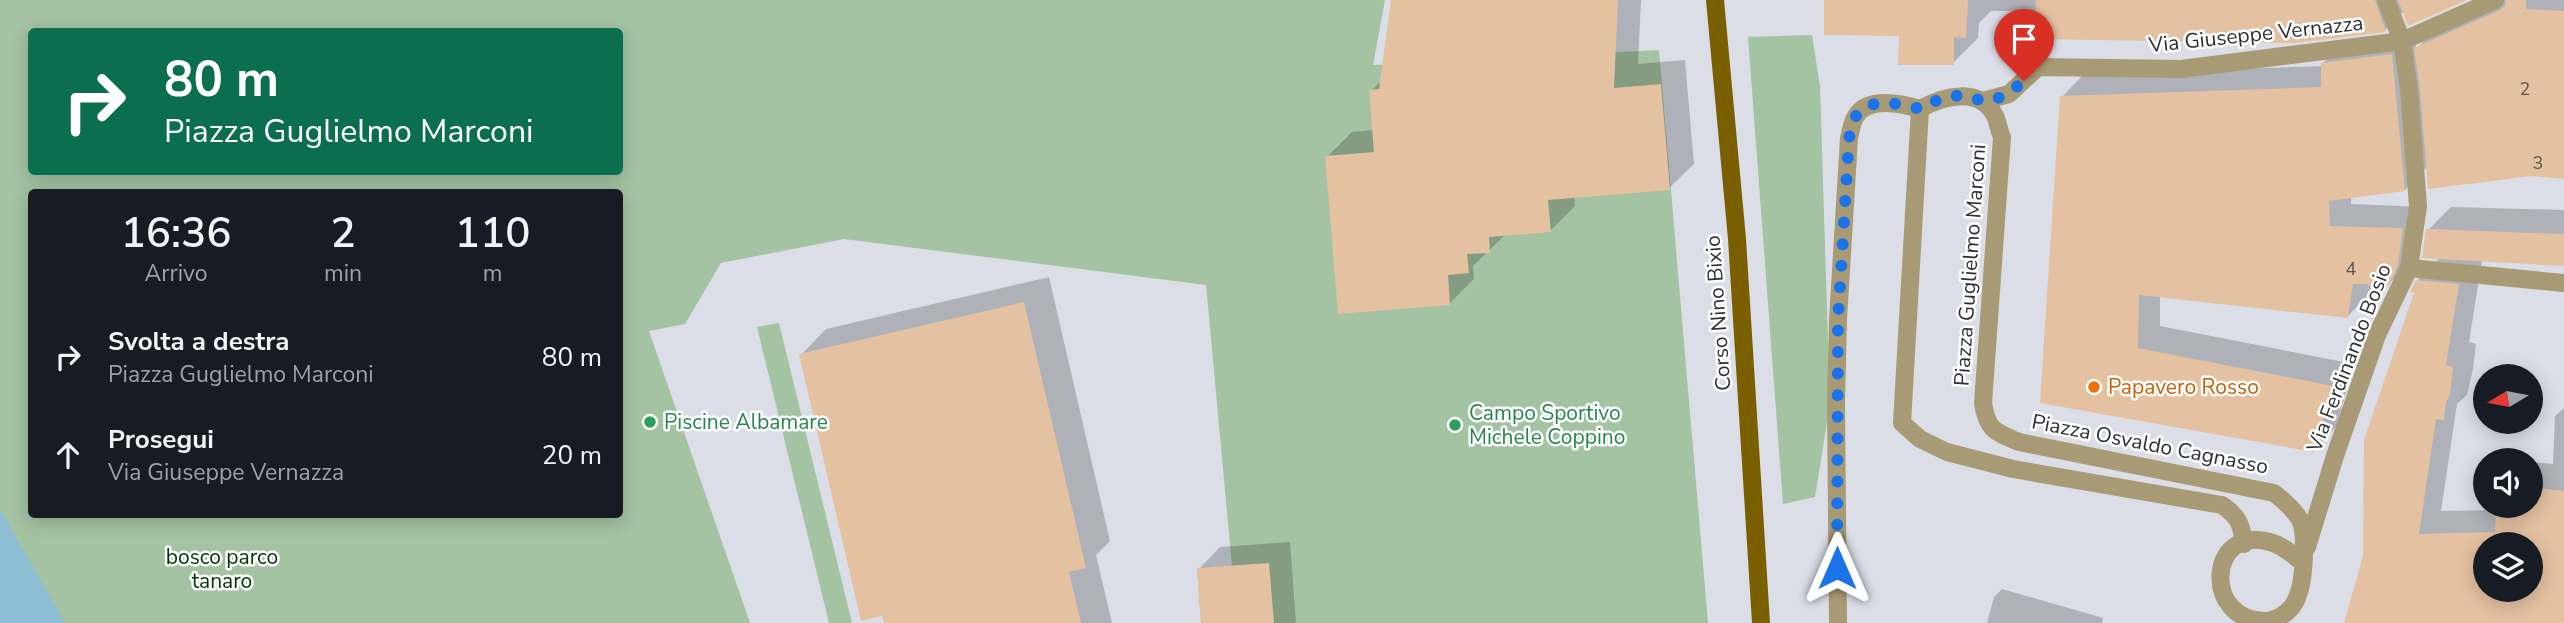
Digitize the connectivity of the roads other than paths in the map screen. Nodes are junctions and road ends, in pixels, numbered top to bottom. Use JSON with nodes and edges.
{"nodes":[{"id":1,"x":1715,"y":0,"type":"edge"},
{"id":2,"x":2386,"y":0,"type":"edge"},
{"id":3,"x":2495,"y":0,"type":"edge"},
{"id":4,"x":2402,"y":41,"type":"junction"},
{"id":5,"x":1983,"y":101,"type":"junction"},
{"id":6,"x":1920,"y":109,"type":"junction"},
{"id":7,"x":2409,"y":268,"type":"junction"},
{"id":8,"x":2564,"y":284,"type":"edge"},
{"id":9,"x":1986,"y":420,"type":"joint"},
{"id":10,"x":2244,"y":544,"type":"junction"},
{"id":11,"x":2302,"y":562,"type":"junction"},
{"id":12,"x":2270,"y":622,"type":"edge"},
{"id":13,"x":1761,"y":623,"type":"edge"},
{"id":14,"x":1838,"y":623,"type":"edge"}],
"edges":[{"from":1,"to":13,"type":"main road","name":"Corso Nino Bixio"},
{"from":2,"to":4,"type":"street","name":"Via Ferdinando Bosio"},
{"from":3,"to":4,"type":"street","name":"Via Giuseppe Vernazza"},
{"from":4,"to":5,"type":"street","name":"Via Giuseppe Vernazza"},
{"from":4,"to":7,"type":"street","name":"Via Ferdinando Bosio"},
{"from":5,"to":6,"type":"street"},
{"from":5,"to":9,"type":"street","name":"Piazza Guglielmo Marconi"},
{"from":6,"to":10,"type":"street"},
{"from":6,"to":14,"type":"street"},
{"from":7,"to":8,"type":"street"},
{"from":7,"to":11,"type":"street","name":"Via Ferdinando Bosio"},
{"from":9,"to":11,"type":"street","name":"Piazza Osvaldo Cagnasso"},
{"from":10,"to":11,"type":"street"},
{"from":10,"to":12,"type":"street"},
{"from":11,"to":12,"type":"street"}]}
